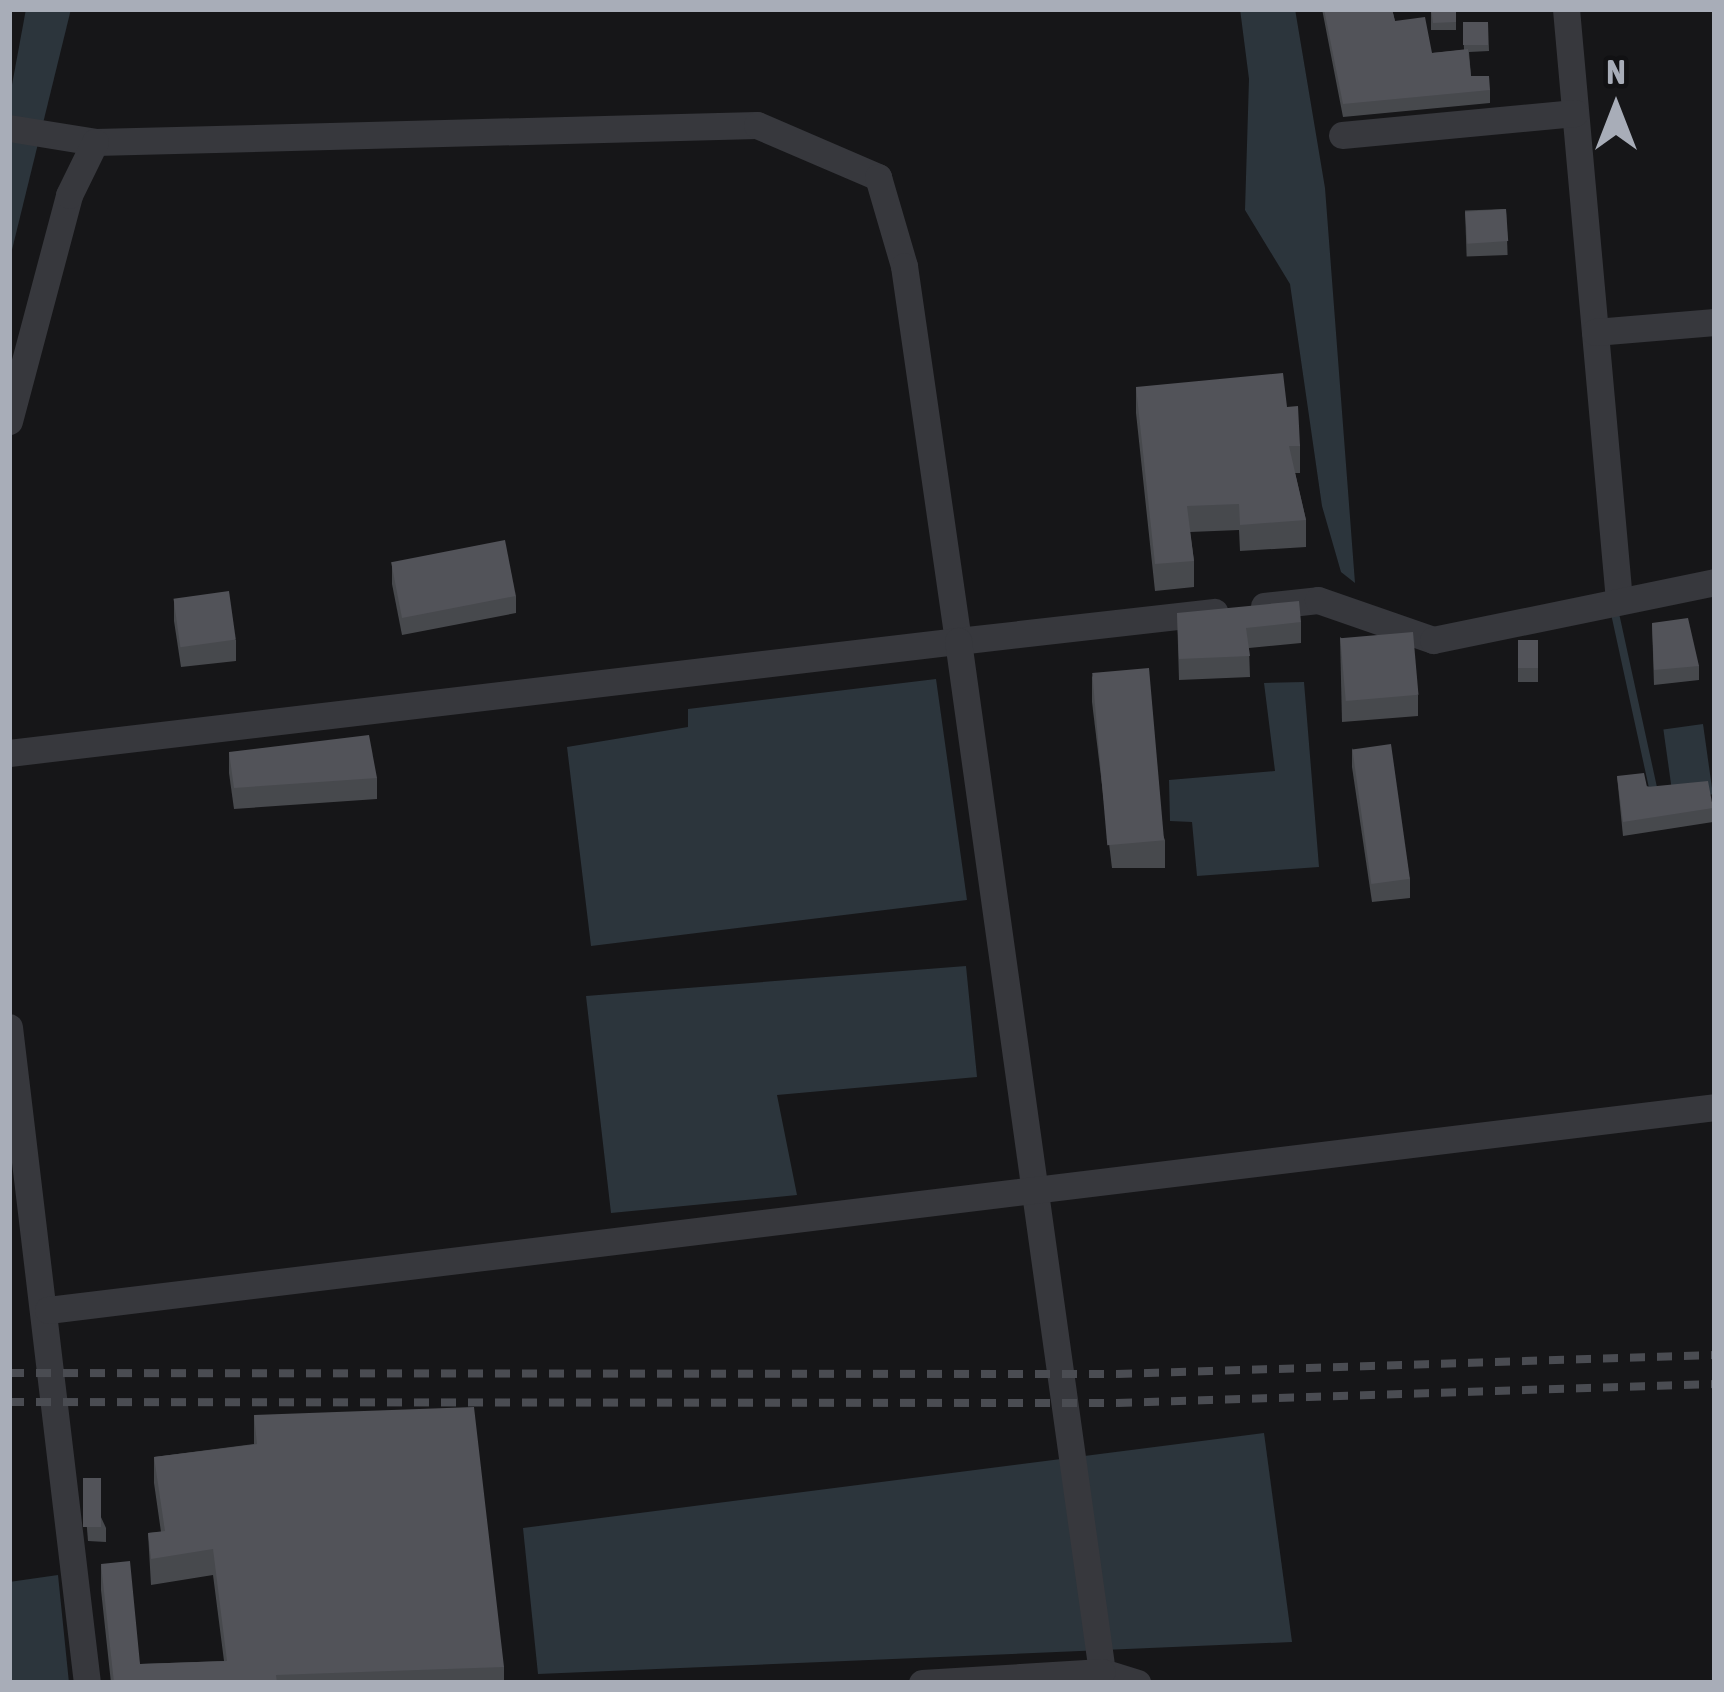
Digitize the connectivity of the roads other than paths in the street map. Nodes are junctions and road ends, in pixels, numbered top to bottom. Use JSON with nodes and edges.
{"nodes":[{"id":1,"x":1566,"y":9,"type":"edge"},
{"id":2,"x":1575,"y":113,"type":"junction"},
{"id":3,"x":9,"y":128,"type":"edge"},
{"id":4,"x":1342,"y":135,"type":"dead end"},
{"id":5,"x":94,"y":142,"type":"junction"},
{"id":6,"x":1715,"y":322,"type":"edge"},
{"id":7,"x":1595,"y":332,"type":"junction"},
{"id":8,"x":9,"y":421,"type":"edge"},
{"id":9,"x":1715,"y":582,"type":"edge"},
{"id":10,"x":1619,"y":602,"type":"junction"},
{"id":11,"x":958,"y":641,"type":"junction"},
{"id":12,"x":9,"y":753,"type":"edge"},
{"id":13,"x":9,"y":1027,"type":"edge"},
{"id":14,"x":1715,"y":1107,"type":"edge"},
{"id":15,"x":1035,"y":1190,"type":"junction"},
{"id":16,"x":48,"y":1310,"type":"junction"},
{"id":17,"x":1102,"y":1672,"type":"junction"},
{"id":18,"x":87,"y":1683,"type":"edge"},
{"id":19,"x":922,"y":1683,"type":"edge"},
{"id":20,"x":1137,"y":1683,"type":"edge"}],
"edges":[{"from":1,"to":2,"type":"street"},
{"from":2,"to":4,"type":"street"},
{"from":2,"to":7,"type":"street"},
{"from":3,"to":5,"type":"street"},
{"from":5,"to":8,"type":"street"},
{"from":5,"to":11,"type":"street"},
{"from":6,"to":7,"type":"street"},
{"from":7,"to":10,"type":"street"},
{"from":9,"to":10,"type":"street"},
{"from":10,"to":11,"type":"street"},
{"from":11,"to":12,"type":"street"},
{"from":11,"to":15,"type":"street"},
{"from":13,"to":16,"type":"street"},
{"from":14,"to":15,"type":"street"},
{"from":15,"to":16,"type":"street"},
{"from":15,"to":17,"type":"street"},
{"from":16,"to":18,"type":"street"},
{"from":17,"to":19,"type":"street"},
{"from":17,"to":20,"type":"street"}]}
